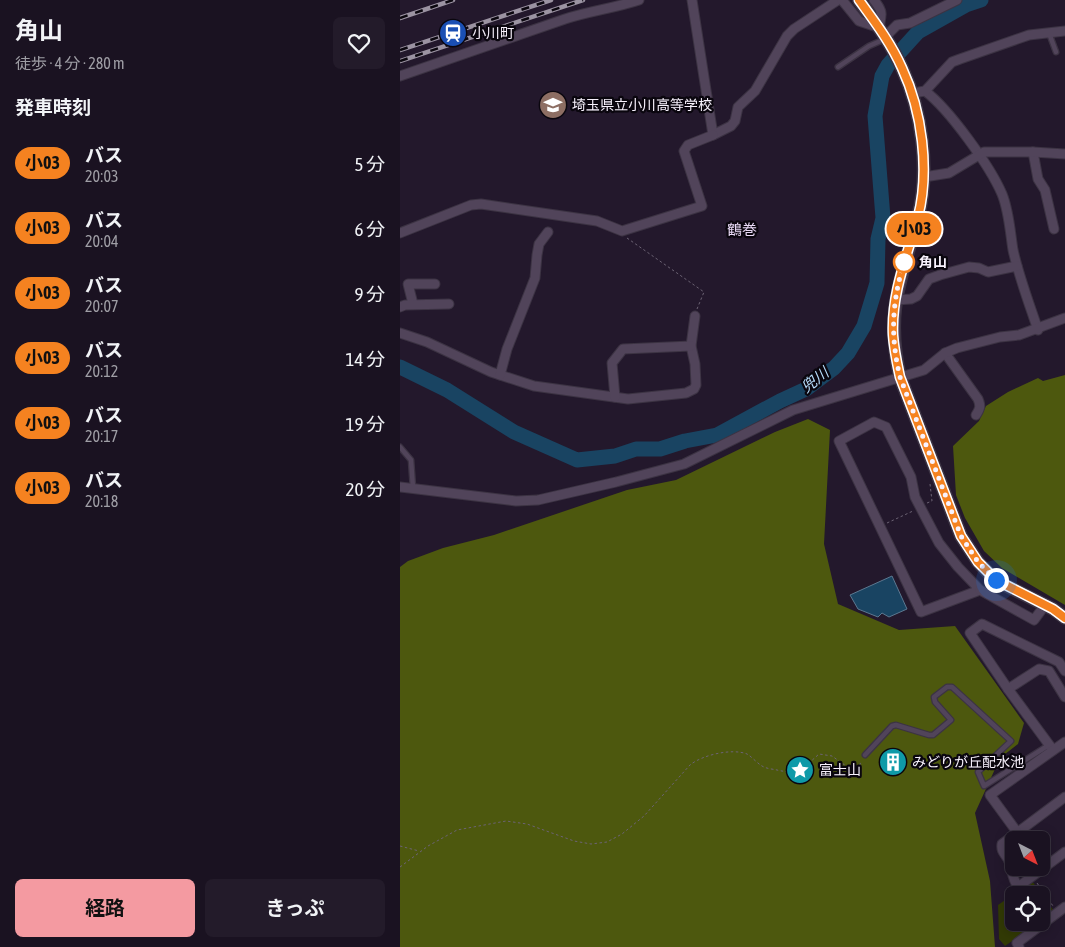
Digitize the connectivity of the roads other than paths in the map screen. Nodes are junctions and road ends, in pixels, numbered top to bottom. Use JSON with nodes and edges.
{"nodes":[{"id":1,"x":639,"y":0,"type":"edge"},
{"id":2,"x":692,"y":0,"type":"edge"},
{"id":3,"x":838,"y":0,"type":"edge"},
{"id":4,"x":842,"y":0,"type":"edge"},
{"id":5,"x":859,"y":0,"type":"edge"},
{"id":6,"x":874,"y":0,"type":"edge"},
{"id":7,"x":957,"y":0,"type":"edge"},
{"id":8,"x":880,"y":28,"type":"junction"},
{"id":9,"x":1065,"y":31,"type":"edge"},
{"id":10,"x":1048,"y":32,"type":"junction"},
{"id":11,"x":889,"y":43,"type":"junction"},
{"id":12,"x":1056,"y":52,"type":"dead end"},
{"id":13,"x":838,"y":67,"type":"dead end"},
{"id":14,"x":400,"y":76,"type":"edge"},
{"id":15,"x":925,"y":91,"type":"junction"},
{"id":16,"x":912,"y":93,"type":"junction"},
{"id":17,"x":713,"y":135,"type":"junction"},
{"id":18,"x":1034,"y":152,"type":"junction"},
{"id":19,"x":979,"y":154,"type":"junction"},
{"id":20,"x":1065,"y":154,"type":"edge"},
{"id":21,"x":924,"y":176,"type":"junction"},
{"id":22,"x":1054,"y":229,"type":"dead end"},
{"id":23,"x":548,"y":232,"type":"dead end"},
{"id":24,"x":400,"y":233,"type":"edge"},
{"id":25,"x":1017,"y":266,"type":"junction"},
{"id":26,"x":435,"y":284,"type":"dead end"},
{"id":27,"x":895,"y":300,"type":"junction"},
{"id":28,"x":413,"y":304,"type":"junction"},
{"id":29,"x":449,"y":304,"type":"dead end"},
{"id":30,"x":400,"y":307,"type":"edge"},
{"id":31,"x":694,"y":316,"type":"road end"},
{"id":32,"x":1065,"y":318,"type":"edge"},
{"id":33,"x":1038,"y":330,"type":"junction"},
{"id":34,"x":400,"y":333,"type":"edge"},
{"id":35,"x":691,"y":346,"type":"junction"},
{"id":36,"x":945,"y":353,"type":"junction"},
{"id":37,"x":500,"y":375,"type":"junction"},
{"id":38,"x":900,"y":377,"type":"junction"},
{"id":39,"x":615,"y":397,"type":"junction"},
{"id":40,"x":976,"y":415,"type":"dead end"},
{"id":41,"x":400,"y":447,"type":"edge"},
{"id":42,"x":400,"y":487,"type":"edge"},
{"id":43,"x":413,"y":488,"type":"junction"},
{"id":44,"x":980,"y":590,"type":"junction"},
{"id":45,"x":1045,"y":605,"type":"junction"},
{"id":46,"x":1065,"y":618,"type":"edge"},
{"id":47,"x":1065,"y":671,"type":"edge"},
{"id":48,"x":1008,"y":689,"type":"junction"},
{"id":49,"x":1065,"y":697,"type":"edge"},
{"id":50,"x":1065,"y":742,"type":"edge"},
{"id":51,"x":1051,"y":747,"type":"junction"},
{"id":52,"x":865,"y":754,"type":"road end"},
{"id":53,"x":1065,"y":797,"type":"edge"},
{"id":54,"x":1015,"y":831,"type":"edge"},
{"id":55,"x":1017,"y":831,"type":"edge"},
{"id":56,"x":1005,"y":841,"type":"edge"},
{"id":57,"x":1065,"y":852,"type":"edge"},
{"id":58,"x":1005,"y":856,"type":"edge"},
{"id":59,"x":1050,"y":863,"type":"edge"},
{"id":60,"x":1011,"y":876,"type":"edge"},
{"id":61,"x":1032,"y":876,"type":"edge"},
{"id":62,"x":1061,"y":910,"type":"edge"},
{"id":63,"x":1019,"y":947,"type":"edge"}],
"edges":[{"from":1,"to":14,"type":"street"},
{"from":2,"to":17,"type":"street"},
{"from":3,"to":17,"type":"street"},
{"from":4,"to":8,"type":"street"},
{"from":5,"to":8,"type":"street"},
{"from":6,"to":8,"type":"street"},
{"from":7,"to":11,"type":"street"},
{"from":8,"to":11,"type":"street"},
{"from":9,"to":10,"type":"street"},
{"from":10,"to":12,"type":"lane"},
{"from":10,"to":15,"type":"street"},
{"from":11,"to":13,"type":"lane"},
{"from":11,"to":16,"type":"street"},
{"from":15,"to":16,"type":"street"},
{"from":15,"to":19,"type":"street"},
{"from":16,"to":21,"type":"street"},
{"from":17,"to":24,"type":"street"},
{"from":18,"to":19,"type":"street"},
{"from":18,"to":20,"type":"street"},
{"from":18,"to":22,"type":"street"},
{"from":19,"to":21,"type":"street"},
{"from":19,"to":25,"type":"street"},
{"from":21,"to":27,"type":"street"},
{"from":23,"to":37,"type":"street"},
{"from":25,"to":27,"type":"street"},
{"from":25,"to":33,"type":"street"},
{"from":26,"to":28,"type":"street"},
{"from":27,"to":38,"type":"street"},
{"from":28,"to":29,"type":"street"},
{"from":28,"to":30,"type":"street"},
{"from":31,"to":35,"type":"street"},
{"from":32,"to":33,"type":"street"},
{"from":33,"to":36,"type":"street"},
{"from":34,"to":37,"type":"street"},
{"from":35,"to":39,"type":"street"},
{"from":35,"to":39,"type":"street"},
{"from":36,"to":38,"type":"street"},
{"from":36,"to":40,"type":"street"},
{"from":37,"to":39,"type":"street"},
{"from":38,"to":43,"type":"street"},
{"from":38,"to":45,"type":"street"},
{"from":41,"to":43,"type":"lane"},
{"from":42,"to":43,"type":"street"},
{"from":44,"to":44,"type":"street"},
{"from":44,"to":45,"type":"street"},
{"from":45,"to":46,"type":"street"},
{"from":47,"to":48,"type":"street"},
{"from":48,"to":49,"type":"street"},
{"from":48,"to":51,"type":"street"},
{"from":50,"to":51,"type":"street"},
{"from":51,"to":52,"type":"lane"},
{"from":51,"to":54,"type":"street"},
{"from":53,"to":55,"type":"street"},
{"from":56,"to":58,"type":"street"},
{"from":57,"to":59,"type":"street"},
{"from":60,"to":61,"type":"street"},
{"from":62,"to":63,"type":"street"}]}
